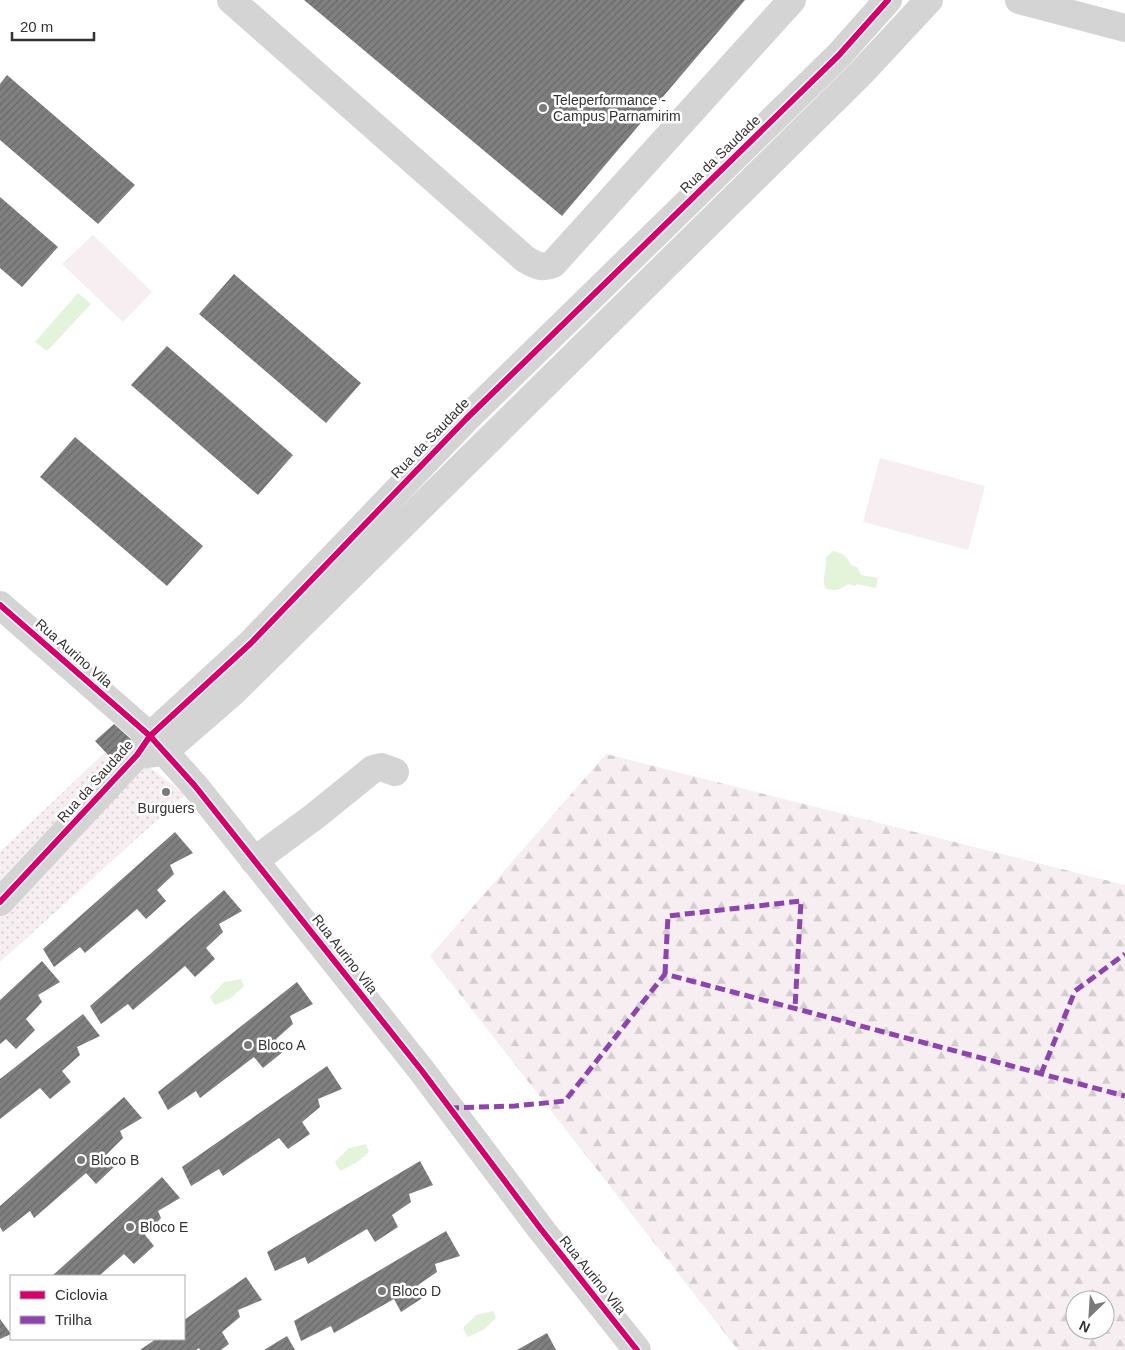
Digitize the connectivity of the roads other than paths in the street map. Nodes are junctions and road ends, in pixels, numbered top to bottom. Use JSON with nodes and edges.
{"nodes":[{"id":1,"x":231,"y":0,"type":"edge"},
{"id":2,"x":792,"y":0,"type":"edge"},
{"id":3,"x":888,"y":0,"type":"edge"},
{"id":4,"x":929,"y":0,"type":"edge"},
{"id":5,"x":1020,"y":0,"type":"edge"},
{"id":6,"x":1125,"y":28,"type":"edge"},
{"id":7,"x":0,"y":605,"type":"edge"},
{"id":8,"x":150,"y":748,"type":"junction"},
{"id":9,"x":395,"y":772,"type":"dead end"},
{"id":10,"x":254,"y":861,"type":"junction"},
{"id":11,"x":0,"y":902,"type":"edge"},
{"id":12,"x":638,"y":1350,"type":"edge"}],
"edges":[{"from":1,"to":2,"type":"street"},
{"from":3,"to":8,"type":"street","name":"Rua da Saudade"},
{"from":4,"to":8,"type":"street","name":"Rua da Saudade"},
{"from":5,"to":6,"type":"street"},
{"from":7,"to":8,"type":"street","name":"Rua Aurino Vila"},
{"from":8,"to":10,"type":"street","name":"Rua Aurino Vila"},
{"from":8,"to":11,"type":"street","name":"Rua da Saudade"},
{"from":9,"to":10,"type":"street"},
{"from":10,"to":12,"type":"street","name":"Rua Aurino Vila"}]}
